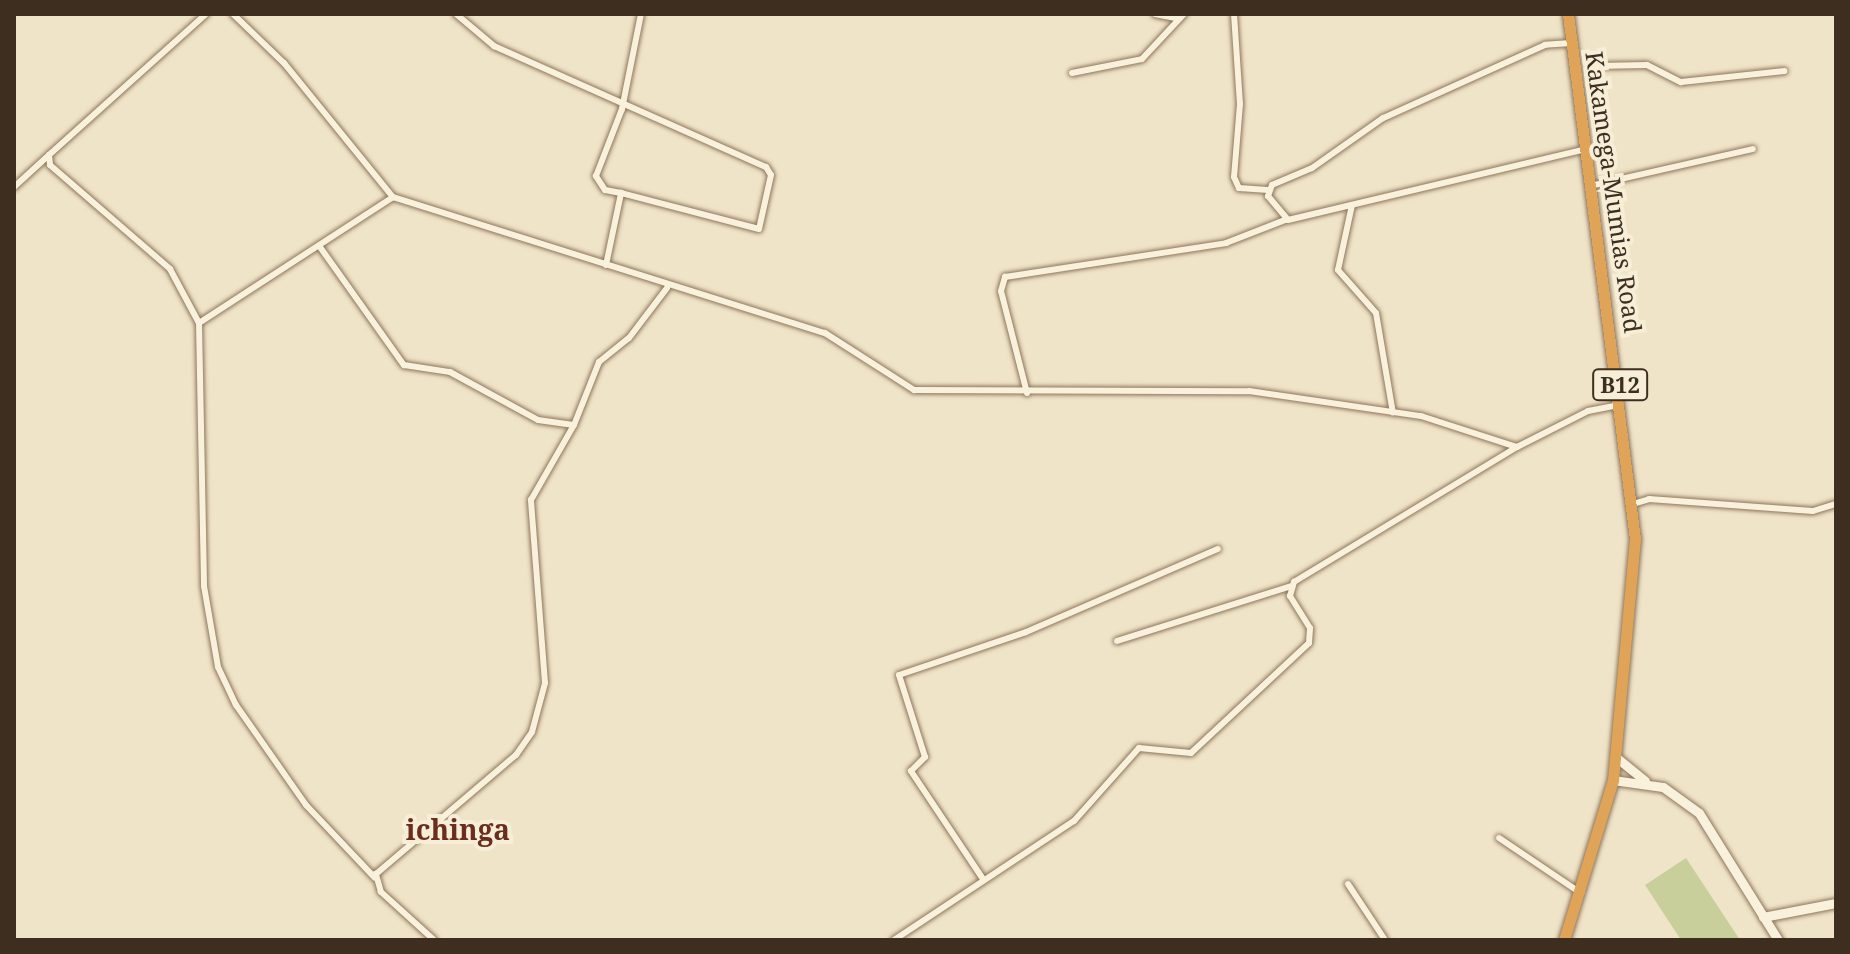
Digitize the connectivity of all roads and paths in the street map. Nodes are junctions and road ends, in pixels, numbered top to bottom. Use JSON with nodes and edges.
{"nodes":[{"id":1,"x":206,"y":14,"type":"edge"},
{"id":2,"x":233,"y":14,"type":"edge"},
{"id":3,"x":251,"y":14,"type":"edge"},
{"id":4,"x":456,"y":14,"type":"edge"},
{"id":5,"x":641,"y":14,"type":"edge"},
{"id":6,"x":1155,"y":14,"type":"edge"},
{"id":7,"x":1184,"y":14,"type":"edge"},
{"id":8,"x":1234,"y":14,"type":"edge"},
{"id":9,"x":1568,"y":14,"type":"edge"},
{"id":10,"x":1176,"y":18,"type":"junction"},
{"id":11,"x":243,"y":22,"type":"junction"},
{"id":12,"x":1571,"y":43,"type":"junction"},
{"id":13,"x":1595,"y":66,"type":"dead end"},
{"id":14,"x":1784,"y":71,"type":"dead end"},
{"id":15,"x":1072,"y":73,"type":"dead end"},
{"id":16,"x":623,"y":104,"type":"junction"},
{"id":17,"x":1585,"y":149,"type":"junction"},
{"id":18,"x":1753,"y":149,"type":"dead end"},
{"id":19,"x":49,"y":155,"type":"junction"},
{"id":20,"x":34,"y":167,"type":"junction"},
{"id":21,"x":56,"y":176,"type":"junction"},
{"id":22,"x":1590,"y":186,"type":"junction"},
{"id":23,"x":14,"y":187,"type":"edge"},
{"id":24,"x":1268,"y":190,"type":"junction"},
{"id":25,"x":621,"y":193,"type":"junction"},
{"id":26,"x":393,"y":197,"type":"junction"},
{"id":27,"x":1352,"y":205,"type":"junction"},
{"id":28,"x":1285,"y":220,"type":"junction"},
{"id":29,"x":320,"y":247,"type":"junction"},
{"id":30,"x":606,"y":265,"type":"junction"},
{"id":31,"x":667,"y":288,"type":"junction"},
{"id":32,"x":199,"y":323,"type":"junction"},
{"id":33,"x":1027,"y":393,"type":"junction"},
{"id":34,"x":1622,"y":405,"type":"junction"},
{"id":35,"x":1393,"y":413,"type":"junction"},
{"id":36,"x":574,"y":425,"type":"junction"},
{"id":37,"x":1517,"y":447,"type":"junction"},
{"id":38,"x":1633,"y":504,"type":"junction"},
{"id":39,"x":1836,"y":504,"type":"edge"},
{"id":40,"x":1218,"y":549,"type":"dead end"},
{"id":41,"x":1291,"y":586,"type":"junction"},
{"id":42,"x":1117,"y":641,"type":"dead end"},
{"id":43,"x":1617,"y":758,"type":"junction"},
{"id":44,"x":1613,"y":780,"type":"junction"},
{"id":45,"x":1648,"y":783,"type":"junction"},
{"id":46,"x":1499,"y":838,"type":"dead end"},
{"id":47,"x":375,"y":878,"type":"junction"},
{"id":48,"x":983,"y":879,"type":"junction"},
{"id":49,"x":1348,"y":884,"type":"dead end"},
{"id":50,"x":1581,"y":893,"type":"junction"},
{"id":51,"x":1836,"y":903,"type":"edge"},
{"id":52,"x":1763,"y":917,"type":"junction"},
{"id":53,"x":434,"y":940,"type":"edge"},
{"id":54,"x":894,"y":940,"type":"edge"},
{"id":55,"x":1385,"y":940,"type":"edge"},
{"id":56,"x":1564,"y":940,"type":"edge"},
{"id":57,"x":1778,"y":940,"type":"edge"}],
"edges":[{"from":1,"to":19,"type":"street"},
{"from":2,"to":11,"type":"street"},
{"from":3,"to":11,"type":"street"},
{"from":4,"to":16,"type":"street"},
{"from":5,"to":16,"type":"street"},
{"from":6,"to":10,"type":"street"},
{"from":7,"to":10,"type":"street"},
{"from":8,"to":24,"type":"street"},
{"from":9,"to":12,"type":"highway","name":"Kakamega-Mumias Road","number":"B12"},
{"from":10,"to":15,"type":"street"},
{"from":11,"to":26,"type":"street"},
{"from":12,"to":17,"type":"highway","name":"Kakamega-Mumias Road","number":"B12"},
{"from":12,"to":24,"type":"street"},
{"from":13,"to":14,"type":"street"},
{"from":16,"to":25,"type":"street"},
{"from":16,"to":25,"type":"street"},
{"from":17,"to":22,"type":"highway","name":"Kakamega-Mumias Road","number":"B12"},
{"from":17,"to":27,"type":"street"},
{"from":18,"to":22,"type":"street"},
{"from":19,"to":20,"type":"street"},
{"from":19,"to":21,"type":"street"},
{"from":20,"to":21,"type":"street"},
{"from":20,"to":23,"type":"street"},
{"from":21,"to":32,"type":"street"},
{"from":22,"to":34,"type":"highway","name":"Kakamega-Mumias Road","number":"B12"},
{"from":24,"to":28,"type":"street"},
{"from":25,"to":30,"type":"street"},
{"from":26,"to":29,"type":"street"},
{"from":26,"to":30,"type":"street"},
{"from":27,"to":28,"type":"street"},
{"from":27,"to":35,"type":"street"},
{"from":28,"to":33,"type":"street"},
{"from":29,"to":32,"type":"street"},
{"from":29,"to":36,"type":"street"},
{"from":30,"to":31,"type":"street"},
{"from":31,"to":33,"type":"street"},
{"from":31,"to":36,"type":"street"},
{"from":32,"to":47,"type":"street"},
{"from":33,"to":35,"type":"street"},
{"from":34,"to":37,"type":"street"},
{"from":34,"to":38,"type":"highway","name":"Kakamega-Mumias Road","number":"B12"},
{"from":35,"to":37,"type":"street"},
{"from":36,"to":47,"type":"street"},
{"from":37,"to":41,"type":"street"},
{"from":38,"to":39,"type":"street"},
{"from":38,"to":43,"type":"highway","name":"Kakamega-Mumias Road","number":"B12"},
{"from":40,"to":48,"type":"street"},
{"from":41,"to":42,"type":"street"},
{"from":41,"to":48,"type":"street"},
{"from":43,"to":44,"type":"highway","number":"B12"},
{"from":43,"to":45,"type":"street"},
{"from":44,"to":45,"type":"street"},
{"from":44,"to":50,"type":"highway","number":"B12"},
{"from":45,"to":52,"type":"street"},
{"from":46,"to":50,"type":"street"},
{"from":47,"to":53,"type":"street"},
{"from":48,"to":54,"type":"street"},
{"from":49,"to":55,"type":"street"},
{"from":50,"to":56,"type":"highway","number":"B12"},
{"from":51,"to":52,"type":"street"},
{"from":52,"to":57,"type":"street"}]}
